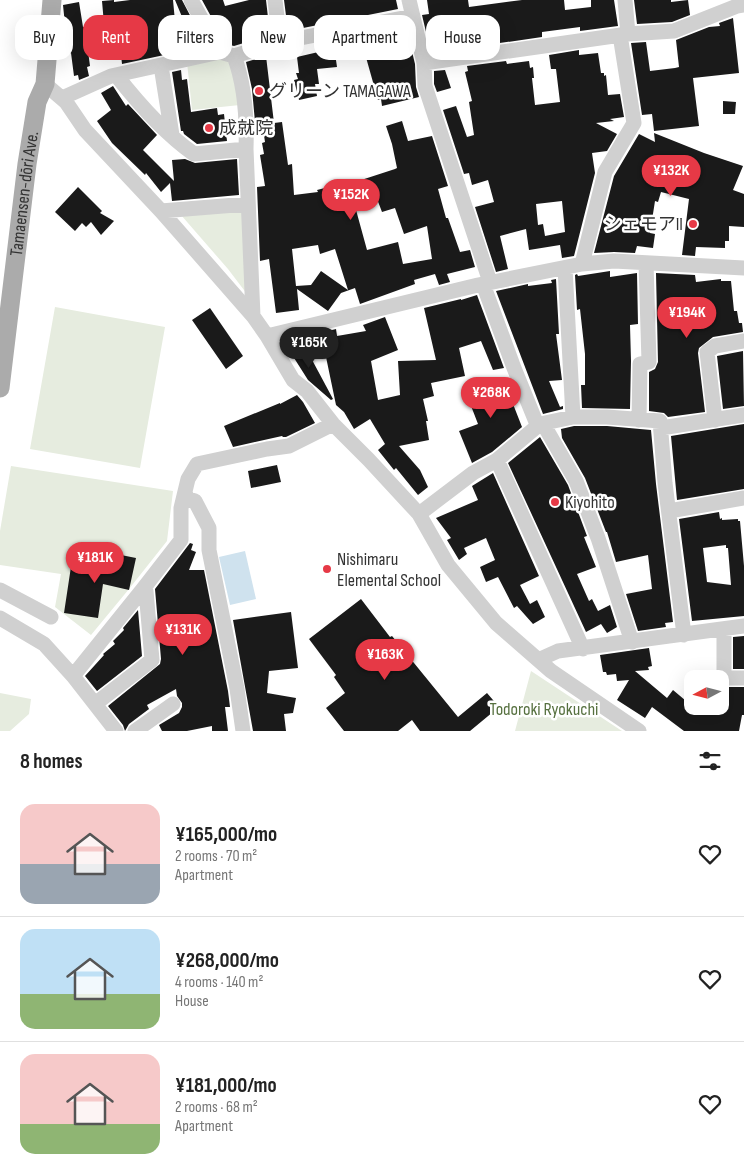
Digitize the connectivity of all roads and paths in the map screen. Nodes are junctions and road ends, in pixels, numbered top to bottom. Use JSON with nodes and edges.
{"nodes":[{"id":1,"x":52,"y":0,"type":"edge"},
{"id":2,"x":191,"y":0,"type":"edge"},
{"id":3,"x":275,"y":0,"type":"edge"},
{"id":4,"x":409,"y":0,"type":"edge"},
{"id":5,"x":625,"y":0,"type":"edge"},
{"id":6,"x":744,"y":5,"type":"edge"},
{"id":7,"x":201,"y":15,"type":"edge"},
{"id":8,"x":277,"y":15,"type":"edge"},
{"id":9,"x":413,"y":15,"type":"edge"},
{"id":10,"x":416,"y":29,"type":"edge"},
{"id":11,"x":624,"y":35,"type":"junction"},
{"id":12,"x":194,"y":60,"type":"edge"},
{"id":13,"x":232,"y":60,"type":"edge"},
{"id":14,"x":424,"y":63,"type":"junction"},
{"id":15,"x":162,"y":66,"type":"junction"},
{"id":16,"x":116,"y":75,"type":"junction"},
{"id":17,"x":45,"y":84,"type":"junction"},
{"id":18,"x":62,"y":98,"type":"junction"},
{"id":19,"x":172,"y":135,"type":"junction"},
{"id":20,"x":246,"y":149,"type":"junction"},
{"id":21,"x":248,"y":204,"type":"junction"},
{"id":22,"x":161,"y":211,"type":"junction"},
{"id":23,"x":646,"y":263,"type":"junction"},
{"id":24,"x":582,"y":264,"type":"junction"},
{"id":25,"x":565,"y":268,"type":"junction"},
{"id":26,"x":744,"y":268,"type":"edge"},
{"id":27,"x":486,"y":283,"type":"junction"},
{"id":28,"x":253,"y":316,"type":"junction"},
{"id":29,"x":268,"y":336,"type":"junction"},
{"id":30,"x":744,"y":341,"type":"edge"},
{"id":31,"x":0,"y":388,"type":"edge"},
{"id":32,"x":744,"y":416,"type":"edge"},
{"id":33,"x":573,"y":417,"type":"junction"},
{"id":34,"x":639,"y":420,"type":"junction"},
{"id":35,"x":715,"y":420,"type":"junction"},
{"id":36,"x":333,"y":424,"type":"junction"},
{"id":37,"x":540,"y":424,"type":"junction"},
{"id":38,"x":661,"y":428,"type":"junction"},
{"id":39,"x":497,"y":460,"type":"junction"},
{"id":40,"x":185,"y":493,"type":"junction"},
{"id":41,"x":744,"y":498,"type":"edge"},
{"id":42,"x":669,"y":511,"type":"junction"},
{"id":43,"x":419,"y":514,"type":"junction"},
{"id":44,"x":143,"y":589,"type":"junction"},
{"id":45,"x":0,"y":590,"type":"edge"},
{"id":46,"x":51,"y":617,"type":"dead end"},
{"id":47,"x":0,"y":618,"type":"edge"},
{"id":48,"x":744,"y":626,"type":"edge"},
{"id":49,"x":724,"y":629,"type":"junction"},
{"id":50,"x":684,"y":635,"type":"junction"},
{"id":51,"x":632,"y":642,"type":"junction"},
{"id":52,"x":583,"y":649,"type":"junction"},
{"id":53,"x":538,"y":660,"type":"junction"},
{"id":54,"x":73,"y":676,"type":"junction"},
{"id":55,"x":744,"y":678,"type":"edge"},
{"id":56,"x":95,"y":704,"type":"junction"},
{"id":57,"x":173,"y":704,"type":"dead end"},
{"id":58,"x":116,"y":731,"type":"edge"},
{"id":59,"x":135,"y":731,"type":"edge"},
{"id":60,"x":243,"y":731,"type":"edge"},
{"id":61,"x":640,"y":731,"type":"edge"}],
"edges":[{"from":1,"to":17,"type":"main road","name":"Tamaensen-dōri Ave."},
{"from":2,"to":7,"type":"street"},
{"from":3,"to":8,"type":"street"},
{"from":4,"to":9,"type":"street"},
{"from":5,"to":11,"type":"street"},
{"from":6,"to":11,"type":"street"},
{"from":10,"to":14,"type":"street"},
{"from":11,"to":14,"type":"street"},
{"from":11,"to":24,"type":"street"},
{"from":12,"to":15,"type":"street"},
{"from":13,"to":20,"type":"street"},
{"from":14,"to":27,"type":"street"},
{"from":15,"to":16,"type":"street"},
{"from":15,"to":19,"type":"street"},
{"from":16,"to":18,"type":"street"},
{"from":16,"to":19,"type":"street"},
{"from":17,"to":18,"type":"street"},
{"from":17,"to":31,"type":"main road","name":"Tamaensen-dōri Ave."},
{"from":18,"to":22,"type":"street"},
{"from":19,"to":20,"type":"street"},
{"from":20,"to":21,"type":"street"},
{"from":21,"to":22,"type":"street"},
{"from":21,"to":28,"type":"street"},
{"from":22,"to":28,"type":"street"},
{"from":23,"to":24,"type":"street"},
{"from":23,"to":26,"type":"street"},
{"from":23,"to":34,"type":"street"},
{"from":24,"to":25,"type":"street"},
{"from":25,"to":27,"type":"street"},
{"from":25,"to":33,"type":"street"},
{"from":27,"to":29,"type":"street"},
{"from":27,"to":37,"type":"street"},
{"from":28,"to":29,"type":"street"},
{"from":29,"to":36,"type":"street"},
{"from":30,"to":35,"type":"street"},
{"from":32,"to":35,"type":"street"},
{"from":33,"to":34,"type":"street"},
{"from":33,"to":37,"type":"street"},
{"from":34,"to":38,"type":"street"},
{"from":35,"to":38,"type":"street"},
{"from":36,"to":40,"type":"street"},
{"from":36,"to":43,"type":"street"},
{"from":37,"to":39,"type":"street"},
{"from":37,"to":51,"type":"street"},
{"from":38,"to":42,"type":"street"},
{"from":39,"to":43,"type":"street"},
{"from":39,"to":52,"type":"street"},
{"from":40,"to":44,"type":"street"},
{"from":40,"to":60,"type":"street"},
{"from":41,"to":42,"type":"street"},
{"from":42,"to":50,"type":"street"},
{"from":43,"to":53,"type":"street"},
{"from":44,"to":54,"type":"street"},
{"from":44,"to":56,"type":"street"},
{"from":45,"to":46,"type":"street"},
{"from":47,"to":54,"type":"street"},
{"from":48,"to":49,"type":"street"},
{"from":49,"to":50,"type":"street"},
{"from":49,"to":55,"type":"street"},
{"from":50,"to":51,"type":"street"},
{"from":51,"to":52,"type":"street"},
{"from":52,"to":53,"type":"street"},
{"from":53,"to":61,"type":"street"},
{"from":54,"to":56,"type":"street"},
{"from":56,"to":58,"type":"street"},
{"from":57,"to":59,"type":"street"}]}
